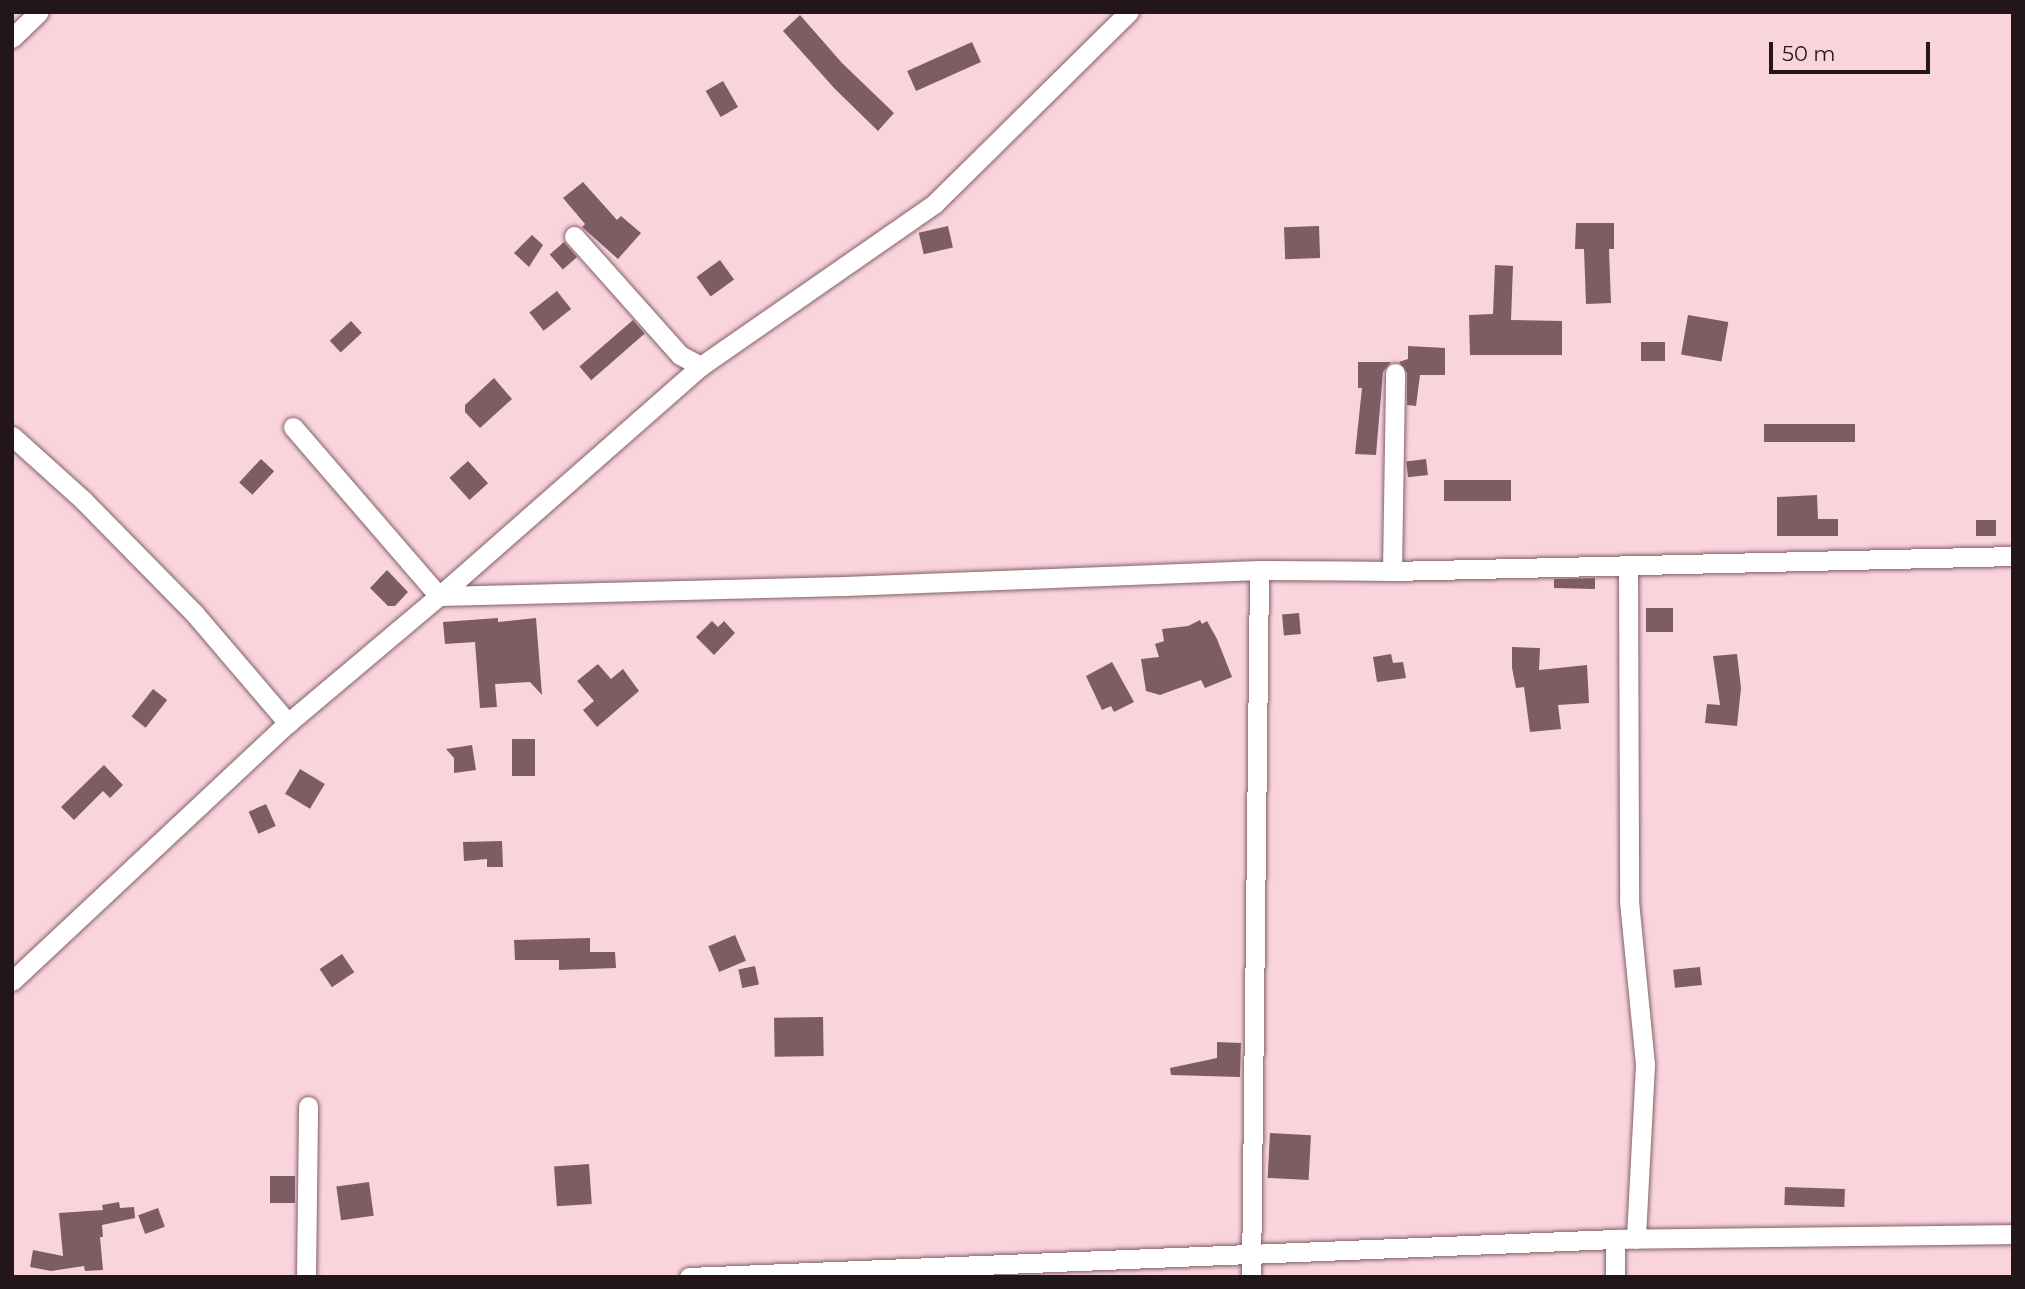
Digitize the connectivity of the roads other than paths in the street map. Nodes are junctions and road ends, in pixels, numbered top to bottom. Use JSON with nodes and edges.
{"nodes":[{"id":1,"x":39,"y":12,"type":"edge"},
{"id":2,"x":1129,"y":12,"type":"edge"},
{"id":3,"x":12,"y":38,"type":"edge"},
{"id":4,"x":575,"y":236,"type":"dead end"},
{"id":5,"x":701,"y":366,"type":"junction"},
{"id":6,"x":1395,"y":373,"type":"dead end"},
{"id":7,"x":293,"y":427,"type":"dead end"},
{"id":8,"x":12,"y":436,"type":"edge"},
{"id":9,"x":2013,"y":556,"type":"edge"},
{"id":10,"x":1628,"y":565,"type":"junction"},
{"id":11,"x":1259,"y":570,"type":"junction"},
{"id":12,"x":1392,"y":570,"type":"junction"},
{"id":13,"x":439,"y":596,"type":"junction"},
{"id":14,"x":288,"y":723,"type":"junction"},
{"id":15,"x":12,"y":981,"type":"edge"},
{"id":16,"x":309,"y":1106,"type":"dead end"},
{"id":17,"x":2013,"y":1234,"type":"edge"},
{"id":18,"x":1615,"y":1239,"type":"junction"},
{"id":19,"x":1636,"y":1239,"type":"junction"},
{"id":20,"x":1251,"y":1253,"type":"junction"},
{"id":21,"x":306,"y":1277,"type":"edge"},
{"id":22,"x":689,"y":1277,"type":"edge"},
{"id":23,"x":1251,"y":1277,"type":"edge"},
{"id":24,"x":1615,"y":1277,"type":"edge"}],
"edges":[{"from":1,"to":3,"type":"street"},
{"from":2,"to":5,"type":"street"},
{"from":4,"to":5,"type":"street"},
{"from":5,"to":13,"type":"street"},
{"from":6,"to":12,"type":"street"},
{"from":7,"to":13,"type":"street"},
{"from":8,"to":14,"type":"street"},
{"from":9,"to":10,"type":"street"},
{"from":10,"to":12,"type":"street"},
{"from":10,"to":19,"type":"street"},
{"from":11,"to":12,"type":"street"},
{"from":11,"to":13,"type":"street"},
{"from":11,"to":20,"type":"street"},
{"from":13,"to":14,"type":"street"},
{"from":14,"to":15,"type":"street"},
{"from":16,"to":21,"type":"street"},
{"from":17,"to":19,"type":"street"},
{"from":18,"to":19,"type":"street"},
{"from":18,"to":20,"type":"street"},
{"from":18,"to":24,"type":"street"},
{"from":20,"to":22,"type":"street"},
{"from":20,"to":23,"type":"street"}]}
